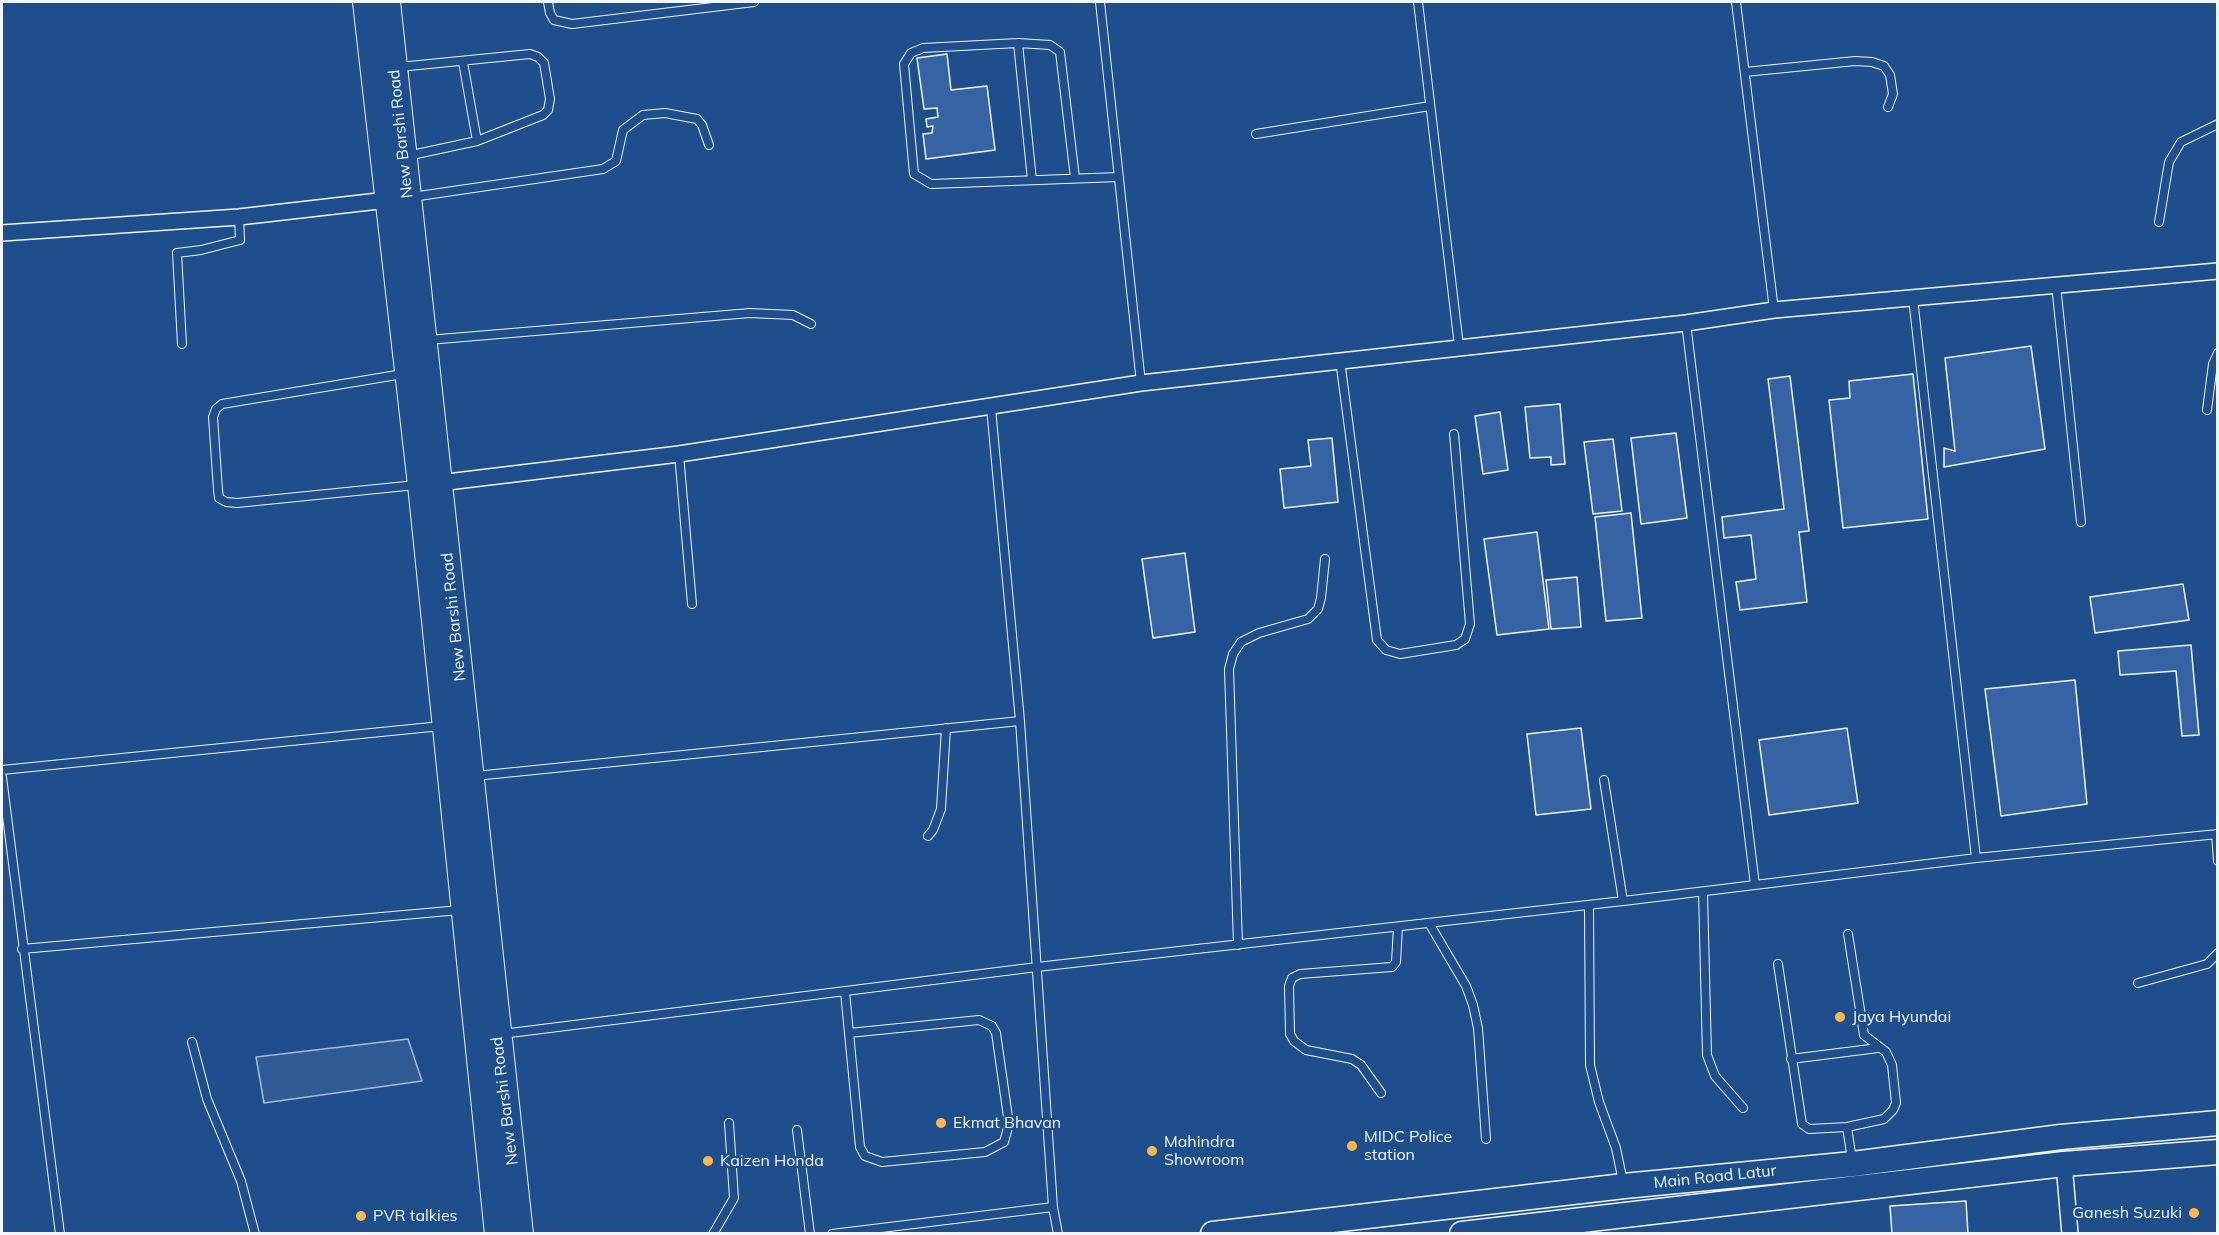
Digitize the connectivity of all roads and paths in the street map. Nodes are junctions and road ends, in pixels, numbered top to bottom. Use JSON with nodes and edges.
{"nodes":[{"id":1,"x":366,"y":2,"type":"edge"},
{"id":2,"x":387,"y":2,"type":"edge"},
{"id":3,"x":548,"y":2,"type":"edge"},
{"id":4,"x":754,"y":2,"type":"edge"},
{"id":5,"x":1100,"y":2,"type":"edge"},
{"id":6,"x":1418,"y":2,"type":"edge"},
{"id":7,"x":1736,"y":2,"type":"edge"},
{"id":8,"x":1018,"y":44,"type":"junction"},
{"id":9,"x":463,"y":62,"type":"junction"},
{"id":10,"x":395,"y":67,"type":"junction"},
{"id":11,"x":1744,"y":72,"type":"junction"},
{"id":12,"x":1430,"y":106,"type":"junction"},
{"id":13,"x":1888,"y":107,"type":"dead end"},
{"id":14,"x":2217,"y":124,"type":"edge"},
{"id":15,"x":1256,"y":134,"type":"dead end"},
{"id":16,"x":477,"y":141,"type":"junction"},
{"id":17,"x":709,"y":145,"type":"dead end"},
{"id":18,"x":403,"y":157,"type":"junction"},
{"id":19,"x":1119,"y":177,"type":"junction"},
{"id":20,"x":1075,"y":178,"type":"junction"},
{"id":21,"x":1032,"y":180,"type":"junction"},
{"id":22,"x":398,"y":199,"type":"junction"},
{"id":23,"x":239,"y":217,"type":"junction"},
{"id":24,"x":2159,"y":222,"type":"dead end"},
{"id":25,"x":2,"y":233,"type":"edge"},
{"id":26,"x":2217,"y":271,"type":"edge"},
{"id":27,"x":2056,"y":285,"type":"junction"},
{"id":28,"x":1913,"y":298,"type":"junction"},
{"id":29,"x":1774,"y":310,"type":"junction"},
{"id":30,"x":1686,"y":323,"type":"junction"},
{"id":31,"x":811,"y":324,"type":"dead end"},
{"id":32,"x":424,"y":340,"type":"junction"},
{"id":33,"x":182,"y":344,"type":"dead end"},
{"id":34,"x":1459,"y":346,"type":"junction"},
{"id":35,"x":2217,"y":353,"type":"edge"},
{"id":36,"x":1340,"y":360,"type":"junction"},
{"id":37,"x":408,"y":374,"type":"junction"},
{"id":38,"x":1141,"y":383,"type":"junction"},
{"id":39,"x":991,"y":408,"type":"junction"},
{"id":40,"x":2207,"y":410,"type":"dead end"},
{"id":41,"x":1454,"y":434,"type":"dead end"},
{"id":42,"x":679,"y":454,"type":"junction"},
{"id":43,"x":430,"y":484,"type":"junction"},
{"id":44,"x":2081,"y":522,"type":"dead end"},
{"id":45,"x":1325,"y":559,"type":"dead end"},
{"id":46,"x":692,"y":604,"type":"dead end"},
{"id":47,"x":1020,"y":722,"type":"junction"},
{"id":48,"x":446,"y":726,"type":"junction"},
{"id":49,"x":946,"y":728,"type":"junction"},
{"id":50,"x":2,"y":770,"type":"edge"},
{"id":51,"x":471,"y":776,"type":"junction"},
{"id":52,"x":2,"y":777,"type":"edge"},
{"id":53,"x":1604,"y":780,"type":"dead end"},
{"id":54,"x":2217,"y":834,"type":"edge"},
{"id":55,"x":927,"y":836,"type":"dead end"},
{"id":56,"x":1976,"y":858,"type":"junction"},
{"id":57,"x":2217,"y":861,"type":"edge"},
{"id":58,"x":1755,"y":885,"type":"junction"},
{"id":59,"x":1703,"y":892,"type":"junction"},
{"id":60,"x":1623,"y":901,"type":"junction"},
{"id":61,"x":1589,"y":905,"type":"junction"},
{"id":62,"x":465,"y":910,"type":"junction"},
{"id":63,"x":1429,"y":923,"type":"junction"},
{"id":64,"x":1398,"y":927,"type":"junction"},
{"id":65,"x":1848,"y":934,"type":"dead end"},
{"id":66,"x":1238,"y":945,"type":"junction"},
{"id":67,"x":22,"y":949,"type":"junction"},
{"id":68,"x":2217,"y":953,"type":"edge"},
{"id":69,"x":1778,"y":964,"type":"dead end"},
{"id":70,"x":1037,"y":967,"type":"junction"},
{"id":71,"x":2138,"y":983,"type":"dead end"},
{"id":72,"x":845,"y":992,"type":"junction"},
{"id":73,"x":849,"y":1033,"type":"junction"},
{"id":74,"x":487,"y":1036,"type":"junction"},
{"id":75,"x":192,"y":1042,"type":"dead end"},
{"id":76,"x":1878,"y":1048,"type":"junction"},
{"id":77,"x":1791,"y":1059,"type":"junction"},
{"id":78,"x":1381,"y":1094,"type":"dead end"},
{"id":79,"x":1743,"y":1108,"type":"dead end"},
{"id":80,"x":729,"y":1123,"type":"dead end"},
{"id":81,"x":2217,"y":1123,"type":"edge"},
{"id":82,"x":1847,"y":1127,"type":"junction"},
{"id":83,"x":797,"y":1130,"type":"dead end"},
{"id":84,"x":1486,"y":1139,"type":"dead end"},
{"id":85,"x":2217,"y":1152,"type":"edge"},
{"id":86,"x":1853,"y":1164,"type":"junction"},
{"id":87,"x":2064,"y":1164,"type":"junction"},
{"id":88,"x":1624,"y":1186,"type":"junction"},
{"id":89,"x":1053,"y":1207,"type":"junction"},
{"id":90,"x":60,"y":1233,"type":"edge"},
{"id":91,"x":255,"y":1233,"type":"edge"},
{"id":92,"x":498,"y":1233,"type":"edge"},
{"id":93,"x":520,"y":1233,"type":"edge"},
{"id":94,"x":713,"y":1233,"type":"edge"},
{"id":95,"x":810,"y":1233,"type":"edge"},
{"id":96,"x":832,"y":1233,"type":"edge"},
{"id":97,"x":1058,"y":1233,"type":"edge"},
{"id":98,"x":1213,"y":1233,"type":"edge"},
{"id":99,"x":1462,"y":1233,"type":"edge"},
{"id":100,"x":2070,"y":1233,"type":"edge"}],
"edges":[{"from":1,"to":22,"type":"highway","name":"New Barshi Road"},
{"from":2,"to":10,"type":"highway","name":"New Barshi Road"},
{"from":3,"to":4,"type":"lane"},
{"from":5,"to":19,"type":"lane"},
{"from":6,"to":12,"type":"lane"},
{"from":7,"to":11,"type":"lane"},
{"from":8,"to":20,"type":"lane"},
{"from":8,"to":21,"type":"lane"},
{"from":8,"to":21,"type":"lane"},
{"from":9,"to":10,"type":"lane"},
{"from":9,"to":16,"type":"lane"},
{"from":9,"to":16,"type":"lane"},
{"from":10,"to":18,"type":"highway","name":"New Barshi Road"},
{"from":11,"to":13,"type":"lane"},
{"from":11,"to":29,"type":"lane"},
{"from":12,"to":15,"type":"lane"},
{"from":12,"to":34,"type":"lane"},
{"from":14,"to":24,"type":"lane"},
{"from":16,"to":18,"type":"lane"},
{"from":17,"to":22,"type":"lane"},
{"from":18,"to":22,"type":"highway","name":"New Barshi Road"},
{"from":19,"to":20,"type":"lane"},
{"from":19,"to":38,"type":"lane"},
{"from":20,"to":21,"type":"lane"},
{"from":22,"to":23,"type":"street"},
{"from":22,"to":32,"type":"highway","name":"New Barshi Road"},
{"from":22,"to":37,"type":"highway","name":"New Barshi Road"},
{"from":23,"to":25,"type":"street"},
{"from":23,"to":33,"type":"lane"},
{"from":26,"to":27,"type":"street"},
{"from":27,"to":28,"type":"street"},
{"from":27,"to":44,"type":"lane"},
{"from":28,"to":29,"type":"street"},
{"from":28,"to":56,"type":"lane"},
{"from":29,"to":30,"type":"street"},
{"from":30,"to":34,"type":"street"},
{"from":30,"to":58,"type":"lane"},
{"from":31,"to":32,"type":"lane"},
{"from":32,"to":43,"type":"highway","name":"New Barshi Road"},
{"from":34,"to":36,"type":"street"},
{"from":35,"to":40,"type":"lane"},
{"from":36,"to":38,"type":"street"},
{"from":36,"to":41,"type":"lane"},
{"from":37,"to":43,"type":"highway","name":"New Barshi Road"},
{"from":37,"to":43,"type":"lane"},
{"from":38,"to":39,"type":"street"},
{"from":39,"to":42,"type":"street"},
{"from":39,"to":47,"type":"lane"},
{"from":42,"to":43,"type":"street"},
{"from":42,"to":46,"type":"lane"},
{"from":43,"to":48,"type":"highway","name":"New Barshi Road"},
{"from":43,"to":51,"type":"highway","name":"New Barshi Road"},
{"from":45,"to":66,"type":"lane"},
{"from":47,"to":49,"type":"lane"},
{"from":47,"to":70,"type":"lane"},
{"from":48,"to":50,"type":"lane"},
{"from":48,"to":62,"type":"highway","name":"New Barshi Road"},
{"from":49,"to":51,"type":"lane"},
{"from":49,"to":55,"type":"lane"},
{"from":51,"to":74,"type":"highway","name":"New Barshi Road"},
{"from":52,"to":67,"type":"lane"},
{"from":53,"to":60,"type":"lane"},
{"from":54,"to":56,"type":"lane"},
{"from":54,"to":57,"type":"lane"},
{"from":56,"to":58,"type":"lane"},
{"from":58,"to":59,"type":"lane"},
{"from":59,"to":60,"type":"lane"},
{"from":59,"to":79,"type":"lane"},
{"from":60,"to":61,"type":"lane"},
{"from":61,"to":63,"type":"lane"},
{"from":61,"to":88,"type":"lane"},
{"from":62,"to":67,"type":"lane"},
{"from":62,"to":74,"type":"highway","name":"New Barshi Road"},
{"from":63,"to":64,"type":"lane"},
{"from":63,"to":84,"type":"lane"},
{"from":64,"to":66,"type":"lane"},
{"from":64,"to":78,"type":"lane"},
{"from":65,"to":76,"type":"lane"},
{"from":66,"to":70,"type":"lane"},
{"from":67,"to":90,"type":"lane"},
{"from":68,"to":71,"type":"lane"},
{"from":69,"to":77,"type":"lane"},
{"from":70,"to":72,"type":"lane"},
{"from":70,"to":89,"type":"lane"},
{"from":72,"to":73,"type":"lane"},
{"from":72,"to":74,"type":"lane"},
{"from":73,"to":73,"type":"lane"},
{"from":74,"to":92,"type":"highway","name":"New Barshi Road"},
{"from":74,"to":93,"type":"highway","name":"New Barshi Road"},
{"from":75,"to":91,"type":"lane"},
{"from":76,"to":77,"type":"lane"},
{"from":76,"to":82,"type":"lane"},
{"from":77,"to":82,"type":"lane"},
{"from":80,"to":94,"type":"lane"},
{"from":81,"to":86,"type":"main road","name":"Main Road Latur"},
{"from":82,"to":86,"type":"lane"},
{"from":83,"to":95,"type":"lane"},
{"from":85,"to":87,"type":"main road","name":"Main Road Latur"},
{"from":86,"to":88,"type":"main road","name":"Main Road Latur"},
{"from":87,"to":99,"type":"main road","name":"Main Road Latur"},
{"from":87,"to":100,"type":"street"},
{"from":88,"to":98,"type":"main road","name":"Main Road Latur"},
{"from":89,"to":96,"type":"lane"},
{"from":89,"to":97,"type":"lane"}]}
